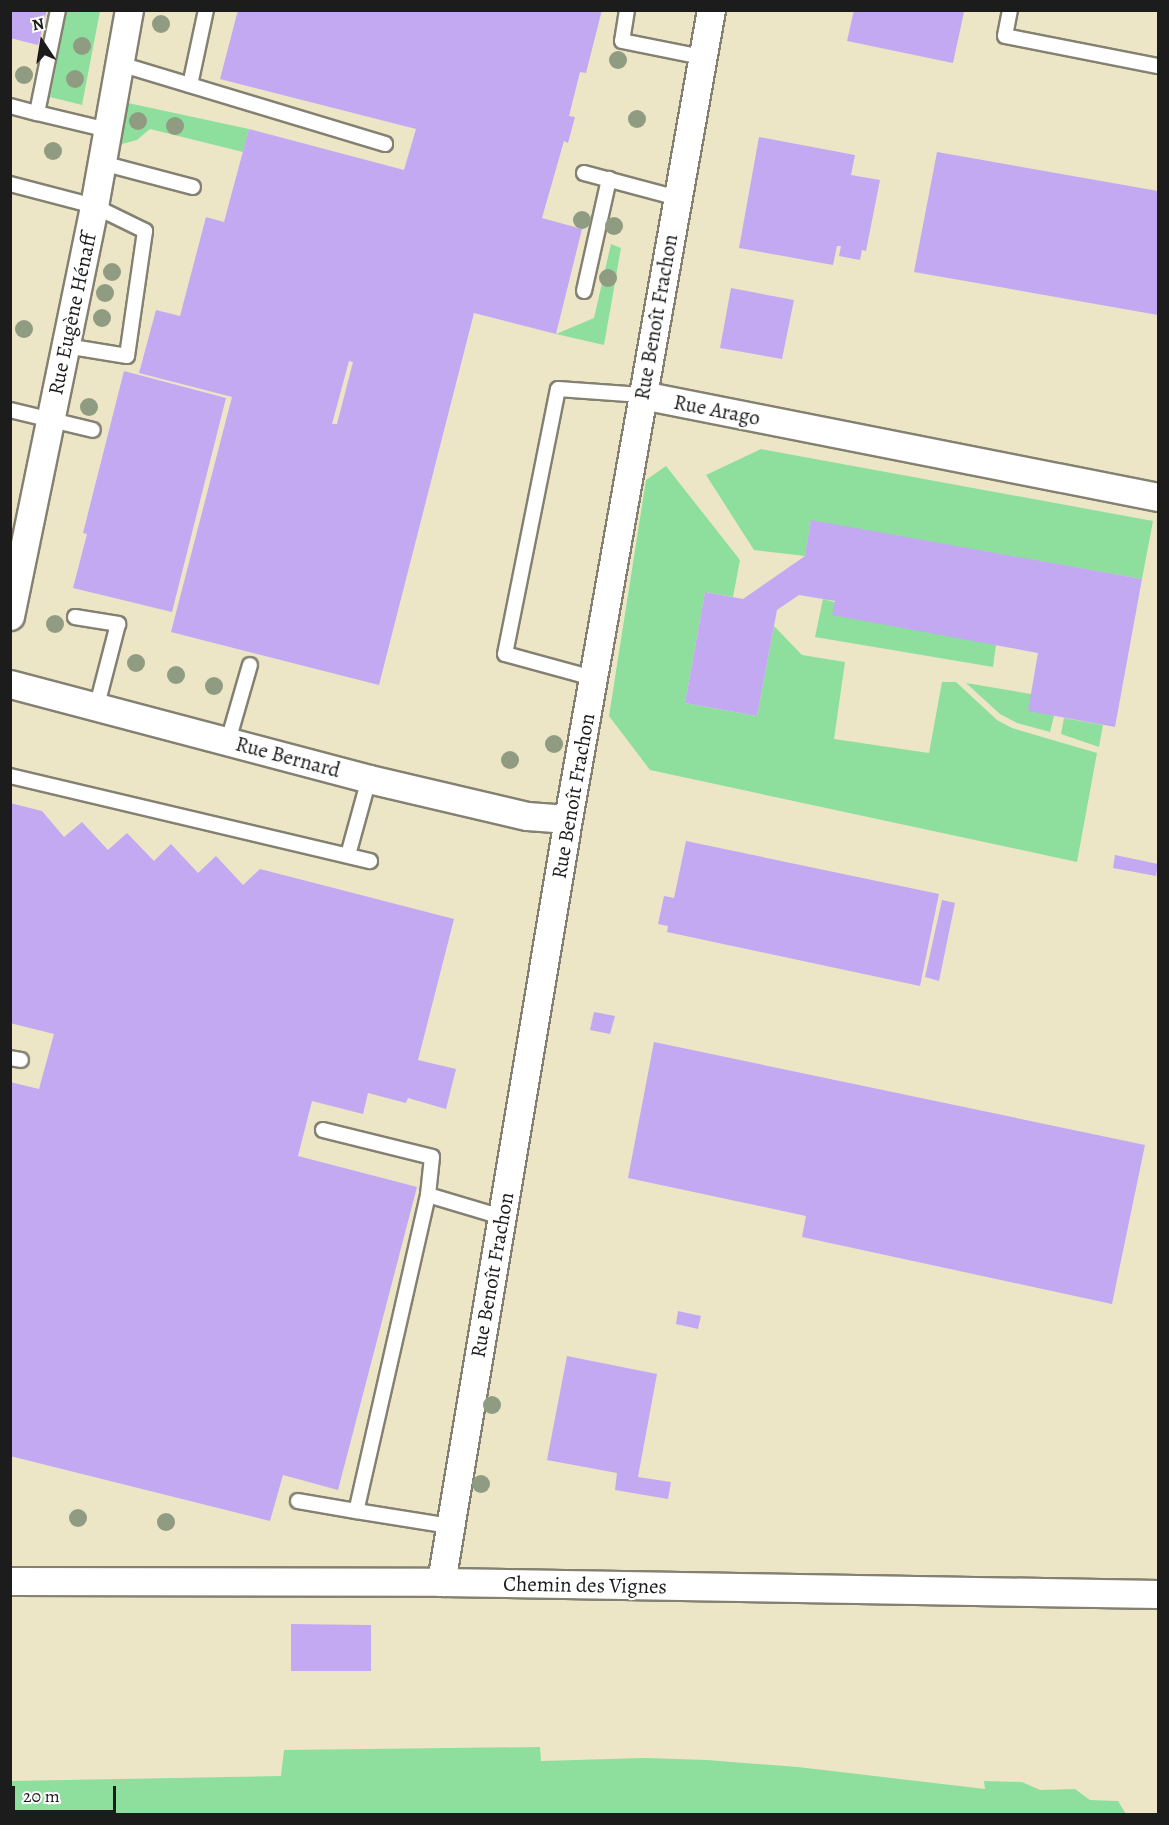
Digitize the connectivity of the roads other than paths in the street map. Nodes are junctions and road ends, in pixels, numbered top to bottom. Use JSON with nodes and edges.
{"nodes":[{"id":1,"x":58,"y":10,"type":"edge"},
{"id":2,"x":129,"y":10,"type":"edge"},
{"id":3,"x":206,"y":10,"type":"edge"},
{"id":4,"x":627,"y":10,"type":"edge"},
{"id":5,"x":711,"y":10,"type":"edge"},
{"id":6,"x":1010,"y":10,"type":"edge"},
{"id":7,"x":702,"y":57,"type":"junction"},
{"id":8,"x":120,"y":64,"type":"junction"},
{"id":9,"x":1158,"y":66,"type":"edge"},
{"id":10,"x":190,"y":85,"type":"junction"},
{"id":11,"x":10,"y":106,"type":"edge"},
{"id":12,"x":37,"y":113,"type":"junction"},
{"id":13,"x":108,"y":130,"type":"junction"},
{"id":14,"x":385,"y":144,"type":"dead end"},
{"id":15,"x":102,"y":164,"type":"junction"},
{"id":16,"x":584,"y":173,"type":"dead end"},
{"id":17,"x":609,"y":179,"type":"junction"},
{"id":18,"x":10,"y":184,"type":"edge"},
{"id":19,"x":193,"y":187,"type":"dead end"},
{"id":20,"x":677,"y":198,"type":"junction"},
{"id":21,"x":94,"y":206,"type":"junction"},
{"id":22,"x":584,"y":291,"type":"dead end"},
{"id":23,"x":66,"y":346,"type":"junction"},
{"id":24,"x":642,"y":395,"type":"junction"},
{"id":25,"x":10,"y":410,"type":"edge"},
{"id":26,"x":51,"y":420,"type":"junction"},
{"id":27,"x":93,"y":430,"type":"dead end"},
{"id":28,"x":1158,"y":497,"type":"edge"},
{"id":29,"x":10,"y":616,"type":"edge"},
{"id":30,"x":75,"y":616,"type":"dead end"},
{"id":31,"x":250,"y":665,"type":"dead end"},
{"id":32,"x":593,"y":678,"type":"junction"},
{"id":33,"x":10,"y":684,"type":"edge"},
{"id":34,"x":97,"y":705,"type":"junction"},
{"id":35,"x":228,"y":741,"type":"junction"},
{"id":36,"x":10,"y":776,"type":"edge"},
{"id":37,"x":369,"y":779,"type":"junction"},
{"id":38,"x":568,"y":819,"type":"junction"},
{"id":39,"x":348,"y":855,"type":"junction"},
{"id":40,"x":370,"y":861,"type":"dead end"},
{"id":41,"x":323,"y":1130,"type":"dead end"},
{"id":42,"x":428,"y":1194,"type":"junction"},
{"id":43,"x":502,"y":1217,"type":"junction"},
{"id":44,"x":298,"y":1501,"type":"dead end"},
{"id":45,"x":356,"y":1511,"type":"junction"},
{"id":46,"x":450,"y":1526,"type":"junction"},
{"id":47,"x":10,"y":1581,"type":"edge"},
{"id":48,"x":441,"y":1582,"type":"junction"},
{"id":49,"x":1158,"y":1594,"type":"edge"}],
"edges":[{"from":1,"to":12,"type":"lane"},
{"from":2,"to":8,"type":"street","name":"Rue Eugène Hénaff"},
{"from":3,"to":10,"type":"lane"},
{"from":4,"to":7,"type":"lane"},
{"from":5,"to":7,"type":"street","name":"Rue Benoît Frachon"},
{"from":6,"to":9,"type":"lane"},
{"from":7,"to":20,"type":"street","name":"Rue Benoît Frachon"},
{"from":8,"to":10,"type":"lane"},
{"from":8,"to":13,"type":"street","name":"Rue Eugène Hénaff"},
{"from":10,"to":14,"type":"lane"},
{"from":11,"to":12,"type":"lane"},
{"from":12,"to":13,"type":"lane"},
{"from":13,"to":15,"type":"street","name":"Rue Eugène Hénaff"},
{"from":15,"to":19,"type":"lane"},
{"from":15,"to":21,"type":"street","name":"Rue Eugène Hénaff"},
{"from":16,"to":17,"type":"lane"},
{"from":17,"to":20,"type":"lane"},
{"from":17,"to":22,"type":"lane"},
{"from":18,"to":21,"type":"lane"},
{"from":20,"to":24,"type":"street","name":"Rue Benoît Frachon"},
{"from":21,"to":23,"type":"street","name":"Rue Eugène Hénaff"},
{"from":21,"to":23,"type":"lane"},
{"from":23,"to":26,"type":"street","name":"Rue Eugène Hénaff"},
{"from":24,"to":28,"type":"street","name":"Rue Arago"},
{"from":24,"to":32,"type":"street","name":"Rue Benoît Frachon"},
{"from":24,"to":32,"type":"lane","name":"Rue Arago"},
{"from":25,"to":26,"type":"lane"},
{"from":26,"to":27,"type":"lane"},
{"from":26,"to":29,"type":"street","name":"Rue Eugène Hénaff"},
{"from":30,"to":34,"type":"lane"},
{"from":31,"to":35,"type":"lane"},
{"from":32,"to":38,"type":"street","name":"Rue Benoît Frachon"},
{"from":33,"to":34,"type":"street","name":"Rue Bernard"},
{"from":34,"to":35,"type":"street","name":"Rue Bernard"},
{"from":35,"to":37,"type":"street","name":"Rue Bernard"},
{"from":36,"to":39,"type":"lane"},
{"from":37,"to":38,"type":"street","name":"Rue Bernard"},
{"from":37,"to":39,"type":"lane"},
{"from":38,"to":43,"type":"street","name":"Rue Benoît Frachon"},
{"from":39,"to":40,"type":"lane"},
{"from":41,"to":42,"type":"lane"},
{"from":42,"to":43,"type":"lane"},
{"from":42,"to":45,"type":"lane"},
{"from":43,"to":46,"type":"street","name":"Rue Benoît Frachon"},
{"from":44,"to":45,"type":"lane"},
{"from":45,"to":46,"type":"lane"},
{"from":46,"to":48,"type":"street","name":"Rue Benoît Frachon"},
{"from":47,"to":48,"type":"street","name":"Chemin des Vignes"},
{"from":48,"to":49,"type":"street","name":"Chemin des Vignes"}]}
